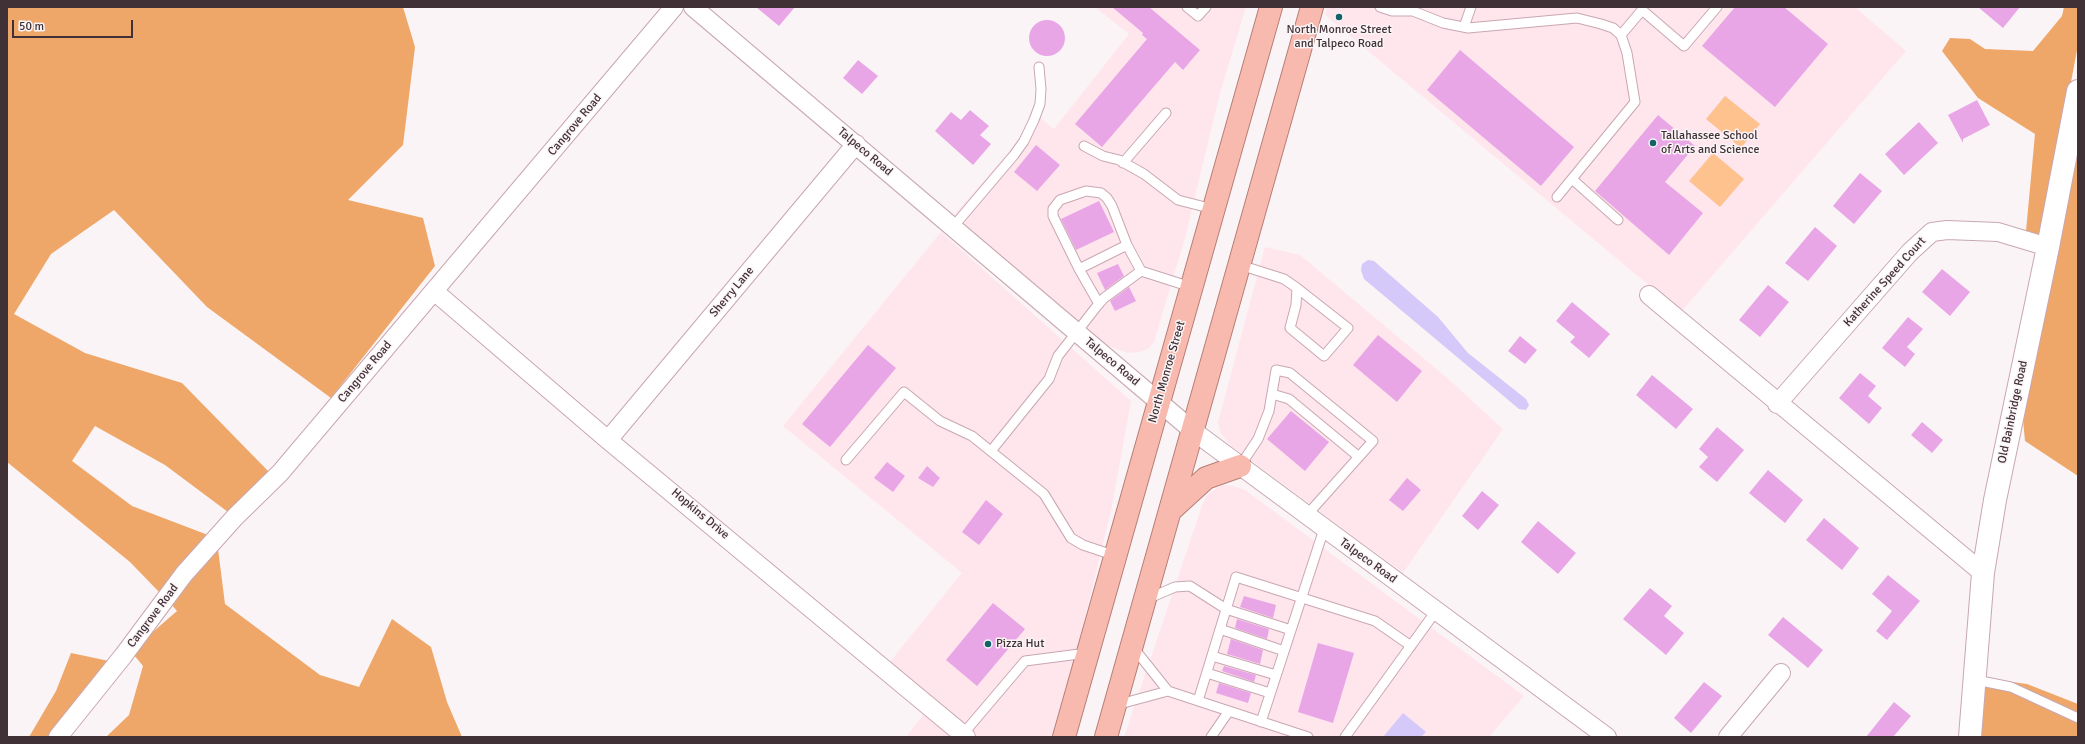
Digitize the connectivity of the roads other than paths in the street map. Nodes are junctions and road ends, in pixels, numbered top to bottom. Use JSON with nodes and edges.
{"nodes":[{"id":1,"x":674,"y":7,"type":"edge"},
{"id":2,"x":693,"y":7,"type":"edge"},
{"id":3,"x":1187,"y":7,"type":"edge"},
{"id":4,"x":1206,"y":7,"type":"edge"},
{"id":5,"x":1271,"y":7,"type":"edge"},
{"id":6,"x":1312,"y":7,"type":"edge"},
{"id":7,"x":1380,"y":7,"type":"edge"},
{"id":8,"x":1471,"y":7,"type":"edge"},
{"id":9,"x":1717,"y":7,"type":"edge"},
{"id":10,"x":1411,"y":9,"type":"edge"},
{"id":11,"x":1464,"y":27,"type":"junction"},
{"id":12,"x":1622,"y":35,"type":"junction"},
{"id":13,"x":1039,"y":67,"type":"dead end"},
{"id":14,"x":2078,"y":90,"type":"edge"},
{"id":15,"x":1166,"y":113,"type":"dead end"},
{"id":16,"x":856,"y":144,"type":"junction"},
{"id":17,"x":1084,"y":146,"type":"dead end"},
{"id":18,"x":1123,"y":163,"type":"junction"},
{"id":19,"x":1572,"y":179,"type":"junction"},
{"id":20,"x":1557,"y":197,"type":"dead end"},
{"id":21,"x":1213,"y":209,"type":"junction"},
{"id":22,"x":1618,"y":220,"type":"dead end"},
{"id":23,"x":953,"y":227,"type":"junction"},
{"id":24,"x":1127,"y":245,"type":"junction"},
{"id":25,"x":2048,"y":247,"type":"junction"},
{"id":26,"x":1239,"y":265,"type":"junction"},
{"id":27,"x":1079,"y":269,"type":"junction"},
{"id":28,"x":1140,"y":271,"type":"junction"},
{"id":29,"x":1191,"y":287,"type":"junction"},
{"id":30,"x":1297,"y":288,"type":"junction"},
{"id":31,"x":434,"y":291,"type":"junction"},
{"id":32,"x":1649,"y":295,"type":"dead end"},
{"id":33,"x":1099,"y":304,"type":"junction"},
{"id":34,"x":1077,"y":332,"type":"junction"},
{"id":35,"x":1272,"y":394,"type":"junction"},
{"id":36,"x":1158,"y":401,"type":"junction"},
{"id":37,"x":1777,"y":404,"type":"junction"},
{"id":38,"x":1192,"y":430,"type":"junction"},
{"id":39,"x":608,"y":440,"type":"junction"},
{"id":40,"x":990,"y":451,"type":"junction"},
{"id":41,"x":1359,"y":457,"type":"junction"},
{"id":42,"x":846,"y":460,"type":"dead end"},
{"id":43,"x":1240,"y":466,"type":"junction"},
{"id":44,"x":1170,"y":511,"type":"junction"},
{"id":45,"x":1306,"y":516,"type":"junction"},
{"id":46,"x":1324,"y":529,"type":"junction"},
{"id":47,"x":1116,"y":556,"type":"junction"},
{"id":48,"x":1983,"y":573,"type":"junction"},
{"id":49,"x":1302,"y":598,"type":"junction"},
{"id":50,"x":1146,"y":599,"type":"junction"},
{"id":51,"x":1226,"y":609,"type":"junction"},
{"id":52,"x":1436,"y":611,"type":"junction"},
{"id":53,"x":1220,"y":629,"type":"junction"},
{"id":54,"x":1291,"y":630,"type":"junction"},
{"id":55,"x":1132,"y":646,"type":"junction"},
{"id":56,"x":1411,"y":646,"type":"junction"},
{"id":57,"x":1284,"y":651,"type":"junction"},
{"id":58,"x":1089,"y":653,"type":"junction"},
{"id":59,"x":1212,"y":656,"type":"junction"},
{"id":60,"x":1207,"y":673,"type":"junction"},
{"id":61,"x":1781,"y":673,"type":"dead end"},
{"id":62,"x":1276,"y":675,"type":"junction"},
{"id":63,"x":1976,"y":680,"type":"junction"},
{"id":64,"x":1168,"y":691,"type":"junction"},
{"id":65,"x":1270,"y":693,"type":"junction"},
{"id":66,"x":1198,"y":701,"type":"junction"},
{"id":67,"x":1115,"y":705,"type":"junction"},
{"id":68,"x":1229,"y":711,"type":"junction"},
{"id":69,"x":2078,"y":718,"type":"edge"},
{"id":70,"x":1261,"y":722,"type":"junction"},
{"id":71,"x":965,"y":736,"type":"edge"},
{"id":72,"x":58,"y":737,"type":"edge"},
{"id":73,"x":1064,"y":737,"type":"edge"},
{"id":74,"x":1106,"y":737,"type":"edge"},
{"id":75,"x":1211,"y":737,"type":"edge"},
{"id":76,"x":1308,"y":737,"type":"edge"},
{"id":77,"x":1345,"y":737,"type":"edge"},
{"id":78,"x":1607,"y":737,"type":"edge"},
{"id":79,"x":1728,"y":737,"type":"edge"},
{"id":80,"x":1970,"y":737,"type":"edge"}],
"edges":[{"from":1,"to":31,"type":"street","name":"Cangrove Road"},
{"from":2,"to":16,"type":"street","name":"Talpeco Road"},
{"from":3,"to":4,"type":"lane"},
{"from":5,"to":21,"type":"highway","name":"North Monroe Street"},
{"from":6,"to":26,"type":"highway"},
{"from":7,"to":10,"type":"lane"},
{"from":8,"to":11,"type":"lane"},
{"from":9,"to":12,"type":"lane"},
{"from":10,"to":11,"type":"lane"},
{"from":11,"to":12,"type":"lane"},
{"from":12,"to":19,"type":"lane"},
{"from":13,"to":23,"type":"lane"},
{"from":14,"to":25,"type":"main road","name":"Old Bainbridge Road"},
{"from":15,"to":18,"type":"lane"},
{"from":16,"to":23,"type":"street","name":"Talpeco Road"},
{"from":16,"to":39,"type":"street","name":"Sherry Lane"},
{"from":17,"to":18,"type":"lane"},
{"from":18,"to":21,"type":"lane"},
{"from":19,"to":20,"type":"lane"},
{"from":19,"to":22,"type":"lane"},
{"from":21,"to":29,"type":"highway","name":"North Monroe Street"},
{"from":23,"to":34,"type":"street","name":"Talpeco Road"},
{"from":24,"to":27,"type":"lane"},
{"from":24,"to":27,"type":"lane"},
{"from":24,"to":28,"type":"lane"},
{"from":25,"to":37,"type":"street","name":"Katherine Speed Court"},
{"from":25,"to":48,"type":"main road","name":"Old Bainbridge Road"},
{"from":26,"to":30,"type":"lane"},
{"from":26,"to":38,"type":"highway"},
{"from":27,"to":33,"type":"lane"},
{"from":28,"to":29,"type":"lane"},
{"from":28,"to":33,"type":"lane"},
{"from":29,"to":36,"type":"highway","name":"North Monroe Street"},
{"from":30,"to":30,"type":"lane"},
{"from":31,"to":39,"type":"street","name":"Hopkins Drive"},
{"from":31,"to":72,"type":"street","name":"Cangrove Road"},
{"from":32,"to":37,"type":"street"},
{"from":33,"to":34,"type":"lane"},
{"from":34,"to":36,"type":"street","name":"Talpeco Road"},
{"from":34,"to":40,"type":"lane"},
{"from":35,"to":41,"type":"lane"},
{"from":35,"to":41,"type":"lane"},
{"from":35,"to":43,"type":"lane"},
{"from":36,"to":38,"type":"street","name":"Talpeco Road"},
{"from":36,"to":47,"type":"highway","name":"North Monroe Street"},
{"from":37,"to":48,"type":"street"},
{"from":38,"to":43,"type":"street","name":"Talpeco Road"},
{"from":38,"to":44,"type":"highway"},
{"from":39,"to":71,"type":"street","name":"Hopkins Drive"},
{"from":40,"to":42,"type":"lane"},
{"from":40,"to":47,"type":"lane"},
{"from":41,"to":45,"type":"lane"},
{"from":43,"to":44,"type":"highway"},
{"from":43,"to":45,"type":"street","name":"Talpeco Road"},
{"from":44,"to":50,"type":"highway"},
{"from":45,"to":46,"type":"street","name":"Talpeco Road"},
{"from":46,"to":49,"type":"lane"},
{"from":46,"to":52,"type":"street","name":"Talpeco Road"},
{"from":47,"to":58,"type":"highway","name":"North Monroe Street"},
{"from":48,"to":63,"type":"main road","name":"Old Bainbridge Road"},
{"from":49,"to":51,"type":"lane"},
{"from":49,"to":54,"type":"lane"},
{"from":49,"to":56,"type":"lane"},
{"from":50,"to":51,"type":"lane"},
{"from":50,"to":55,"type":"highway"},
{"from":51,"to":53,"type":"lane"},
{"from":51,"to":54,"type":"lane"},
{"from":52,"to":56,"type":"lane"},
{"from":52,"to":78,"type":"street","name":"Talpeco Road"},
{"from":53,"to":57,"type":"lane"},
{"from":53,"to":59,"type":"lane"},
{"from":54,"to":57,"type":"lane"},
{"from":55,"to":64,"type":"lane"},
{"from":55,"to":67,"type":"highway"},
{"from":56,"to":77,"type":"lane"},
{"from":57,"to":62,"type":"lane"},
{"from":58,"to":71,"type":"lane"},
{"from":58,"to":73,"type":"highway","name":"North Monroe Street"},
{"from":59,"to":60,"type":"lane"},
{"from":59,"to":62,"type":"lane"},
{"from":60,"to":65,"type":"lane"},
{"from":60,"to":66,"type":"lane"},
{"from":61,"to":79,"type":"street"},
{"from":62,"to":65,"type":"lane"},
{"from":63,"to":69,"type":"lane"},
{"from":63,"to":80,"type":"main road","name":"Old Bainbridge Road"},
{"from":64,"to":66,"type":"lane"},
{"from":64,"to":67,"type":"lane"},
{"from":65,"to":70,"type":"lane"},
{"from":66,"to":68,"type":"lane"},
{"from":67,"to":74,"type":"highway"},
{"from":68,"to":70,"type":"lane"},
{"from":68,"to":75,"type":"lane"},
{"from":70,"to":76,"type":"lane"}]}
